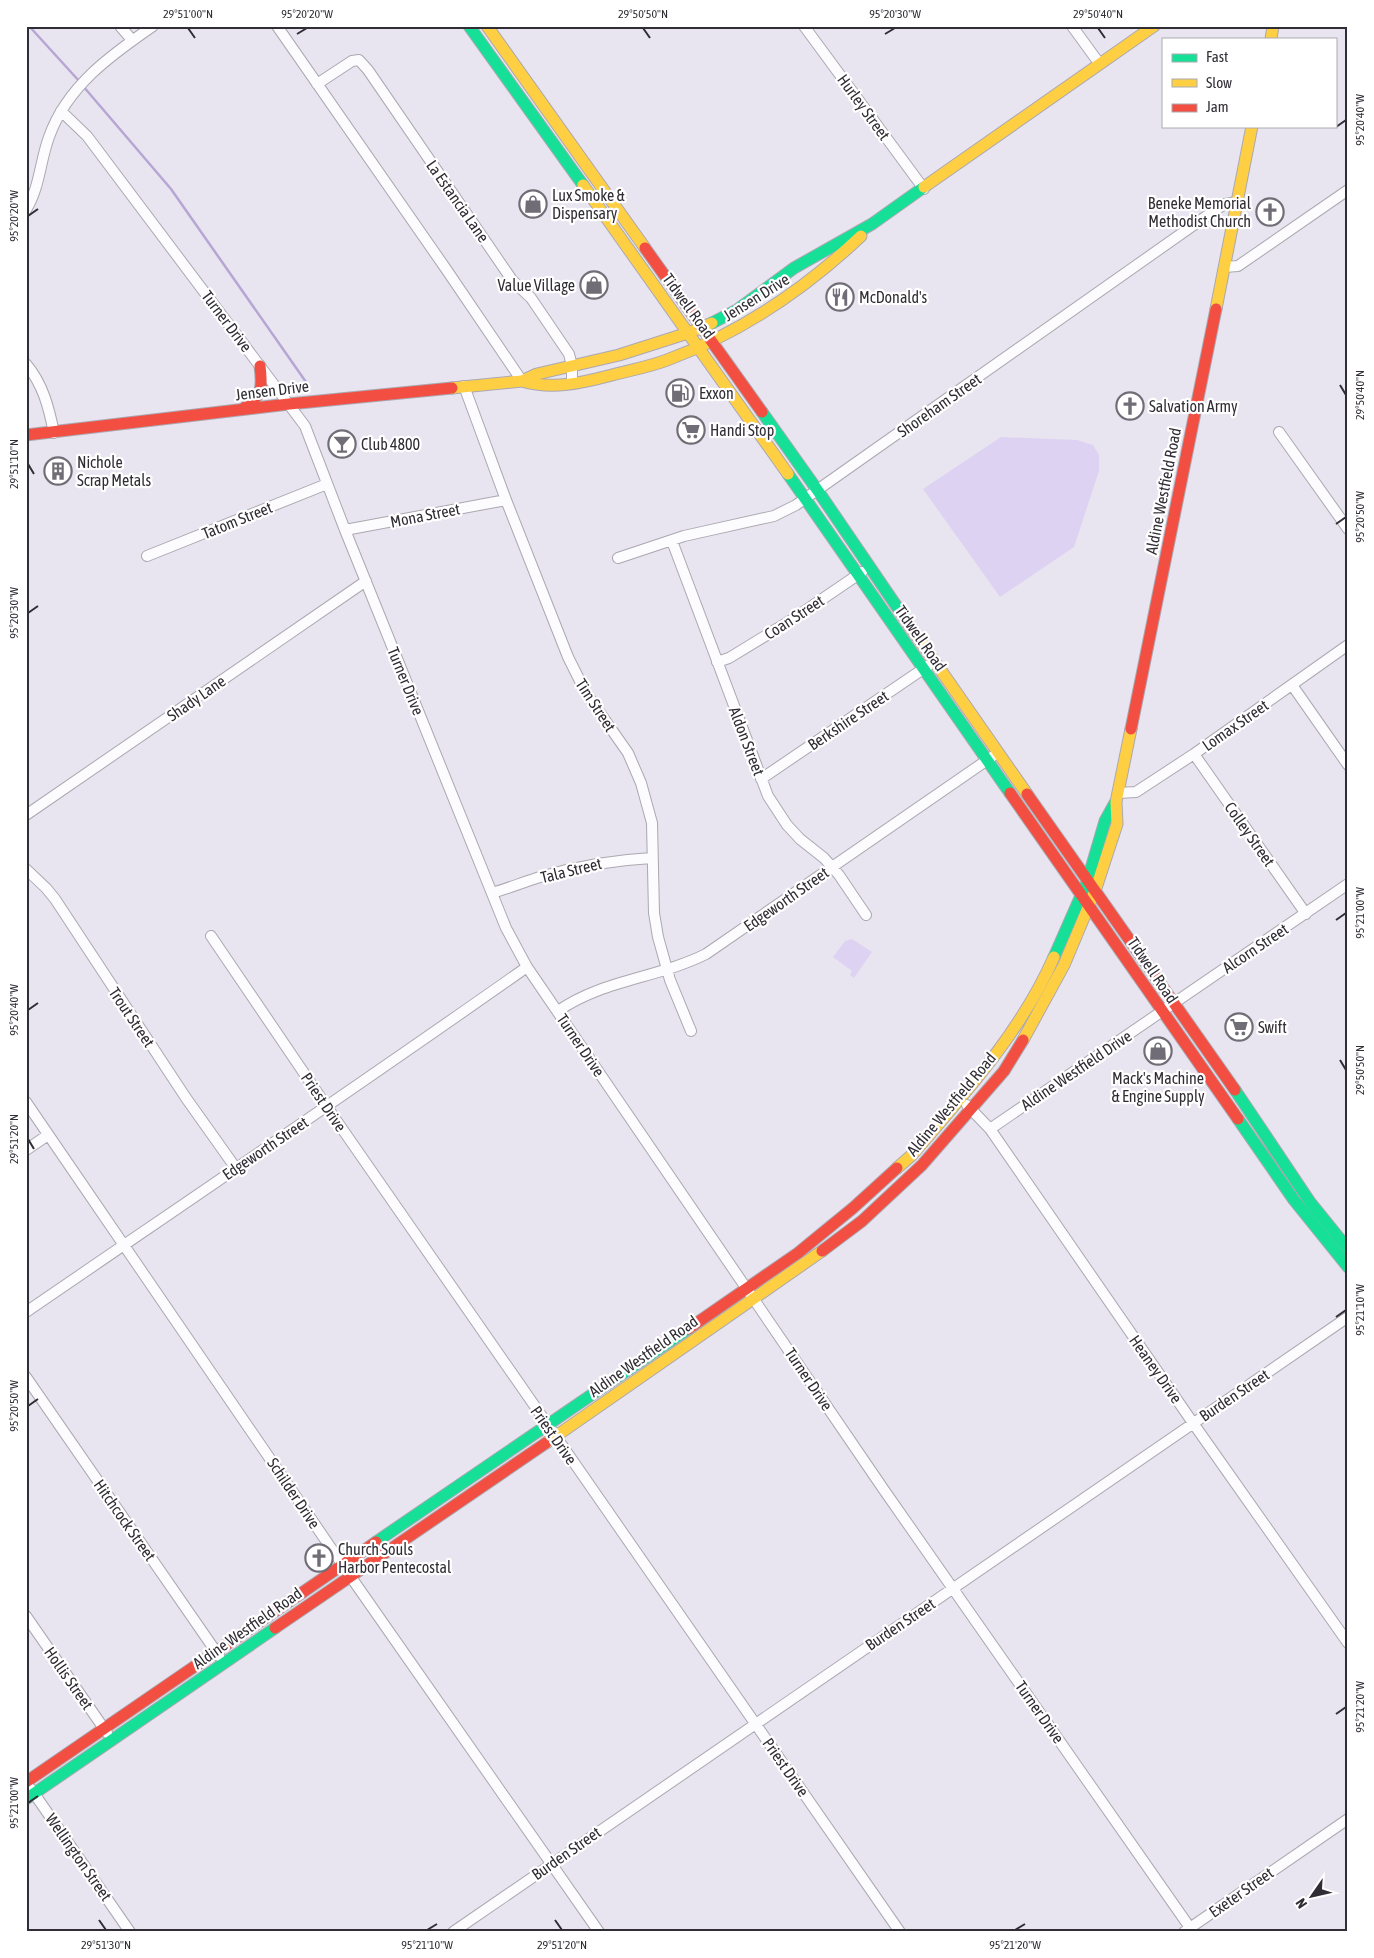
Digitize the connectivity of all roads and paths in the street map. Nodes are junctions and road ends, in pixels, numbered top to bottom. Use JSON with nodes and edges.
{"nodes":[{"id":1,"x":120,"y":26,"type":"edge"},
{"id":2,"x":153,"y":26,"type":"edge"},
{"id":3,"x":277,"y":26,"type":"edge"},
{"id":4,"x":469,"y":26,"type":"edge"},
{"id":5,"x":487,"y":26,"type":"edge"},
{"id":6,"x":804,"y":26,"type":"edge"},
{"id":7,"x":1072,"y":26,"type":"edge"},
{"id":8,"x":1154,"y":26,"type":"edge"},
{"id":9,"x":132,"y":40,"type":"junction"},
{"id":10,"x":502,"y":48,"type":"junction"},
{"id":11,"x":490,"y":56,"type":"junction"},
{"id":12,"x":1099,"y":63,"type":"junction"},
{"id":13,"x":317,"y":84,"type":"junction"},
{"id":14,"x":61,"y":111,"type":"junction"},
{"id":15,"x":557,"y":126,"type":"junction"},
{"id":16,"x":1252,"y":128,"type":"edge"},
{"id":17,"x":546,"y":134,"type":"junction"},
{"id":18,"x":924,"y":189,"type":"junction"},
{"id":19,"x":1348,"y":190,"type":"edge"},
{"id":20,"x":609,"y":198,"type":"junction"},
{"id":21,"x":1237,"y":202,"type":"junction"},
{"id":22,"x":598,"y":207,"type":"junction"},
{"id":23,"x":26,"y":210,"type":"edge"},
{"id":24,"x":872,"y":224,"type":"junction"},
{"id":25,"x":648,"y":252,"type":"junction"},
{"id":26,"x":636,"y":260,"type":"junction"},
{"id":27,"x":1224,"y":267,"type":"junction"},
{"id":28,"x":702,"y":328,"type":"junction"},
{"id":29,"x":688,"y":333,"type":"junction"},
{"id":30,"x":712,"y":342,"type":"junction"},
{"id":31,"x":698,"y":347,"type":"junction"},
{"id":32,"x":26,"y":364,"type":"edge"},
{"id":33,"x":260,"y":366,"type":"junction"},
{"id":34,"x":572,"y":366,"type":"junction"},
{"id":35,"x":522,"y":381,"type":"junction"},
{"id":36,"x":572,"y":384,"type":"junction"},
{"id":37,"x":464,"y":386,"type":"junction"},
{"id":38,"x":289,"y":404,"type":"junction"},
{"id":39,"x":243,"y":410,"type":"junction"},
{"id":40,"x":1279,"y":432,"type":"dead end"},
{"id":41,"x":54,"y":433,"type":"junction"},
{"id":42,"x":26,"y":435,"type":"edge"},
{"id":43,"x":327,"y":484,"type":"junction"},
{"id":44,"x":818,"y":491,"type":"junction"},
{"id":45,"x":806,"y":499,"type":"junction"},
{"id":46,"x":506,"y":500,"type":"junction"},
{"id":47,"x":1348,"y":529,"type":"edge"},
{"id":48,"x":345,"y":530,"type":"junction"},
{"id":49,"x":672,"y":541,"type":"junction"},
{"id":50,"x":147,"y":556,"type":"dead end"},
{"id":51,"x":618,"y":558,"type":"dead end"},
{"id":52,"x":869,"y":568,"type":"junction"},
{"id":53,"x":858,"y":575,"type":"junction"},
{"id":54,"x":366,"y":581,"type":"junction"},
{"id":55,"x":1348,"y":645,"type":"edge"},
{"id":56,"x":717,"y":662,"type":"junction"},
{"id":57,"x":934,"y":662,"type":"junction"},
{"id":58,"x":923,"y":669,"type":"junction"},
{"id":59,"x":1292,"y":685,"type":"junction"},
{"id":60,"x":998,"y":753,"type":"junction"},
{"id":61,"x":1194,"y":754,"type":"junction"},
{"id":62,"x":986,"y":761,"type":"junction"},
{"id":63,"x":1348,"y":764,"type":"edge"},
{"id":64,"x":761,"y":779,"type":"junction"},
{"id":65,"x":1116,"y":797,"type":"junction"},
{"id":66,"x":26,"y":815,"type":"edge"},
{"id":67,"x":652,"y":858,"type":"junction"},
{"id":68,"x":832,"y":867,"type":"junction"},
{"id":69,"x":26,"y":869,"type":"edge"},
{"id":70,"x":1087,"y":879,"type":"junction"},
{"id":71,"x":1348,"y":884,"type":"edge"},
{"id":72,"x":1095,"y":891,"type":"junction"},
{"id":73,"x":492,"y":893,"type":"junction"},
{"id":74,"x":1081,"y":894,"type":"junction"},
{"id":75,"x":1089,"y":905,"type":"junction"},
{"id":76,"x":1306,"y":914,"type":"junction"},
{"id":77,"x":866,"y":915,"type":"dead end"},
{"id":78,"x":211,"y":936,"type":"dead end"},
{"id":79,"x":527,"y":967,"type":"junction"},
{"id":80,"x":667,"y":970,"type":"junction"},
{"id":81,"x":1174,"y":1003,"type":"junction"},
{"id":82,"x":558,"y":1011,"type":"junction"},
{"id":83,"x":1162,"y":1012,"type":"junction"},
{"id":84,"x":1024,"y":1013,"type":"junction"},
{"id":85,"x":1036,"y":1019,"type":"junction"},
{"id":86,"x":691,"y":1030,"type":"dead end"},
{"id":87,"x":1236,"y":1091,"type":"junction"},
{"id":88,"x":961,"y":1098,"type":"junction"},
{"id":89,"x":1223,"y":1098,"type":"junction"},
{"id":90,"x":26,"y":1102,"type":"edge"},
{"id":91,"x":327,"y":1107,"type":"junction"},
{"id":92,"x":970,"y":1108,"type":"junction"},
{"id":93,"x":990,"y":1129,"type":"junction"},
{"id":94,"x":48,"y":1135,"type":"junction"},
{"id":95,"x":26,"y":1150,"type":"edge"},
{"id":96,"x":235,"y":1167,"type":"junction"},
{"id":97,"x":1305,"y":1205,"type":"junction"},
{"id":98,"x":125,"y":1244,"type":"junction"},
{"id":99,"x":1348,"y":1248,"type":"edge"},
{"id":100,"x":1348,"y":1267,"type":"edge"},
{"id":101,"x":747,"y":1288,"type":"junction"},
{"id":102,"x":754,"y":1299,"type":"junction"},
{"id":103,"x":26,"y":1312,"type":"edge"},
{"id":104,"x":1348,"y":1318,"type":"edge"},
{"id":105,"x":644,"y":1357,"type":"junction"},
{"id":106,"x":652,"y":1369,"type":"junction"},
{"id":107,"x":26,"y":1376,"type":"edge"},
{"id":108,"x":1193,"y":1423,"type":"junction"},
{"id":109,"x":547,"y":1425,"type":"junction"},
{"id":110,"x":555,"y":1436,"type":"junction"},
{"id":111,"x":444,"y":1496,"type":"junction"},
{"id":112,"x":452,"y":1507,"type":"junction"},
{"id":113,"x":343,"y":1565,"type":"junction"},
{"id":114,"x":351,"y":1576,"type":"junction"},
{"id":115,"x":952,"y":1588,"type":"junction"},
{"id":116,"x":26,"y":1616,"type":"edge"},
{"id":117,"x":1348,"y":1643,"type":"edge"},
{"id":118,"x":216,"y":1652,"type":"junction"},
{"id":119,"x":224,"y":1663,"type":"junction"},
{"id":120,"x":155,"y":1694,"type":"junction"},
{"id":121,"x":163,"y":1705,"type":"junction"},
{"id":122,"x":755,"y":1723,"type":"junction"},
{"id":123,"x":104,"y":1729,"type":"junction"},
{"id":124,"x":112,"y":1740,"type":"junction"},
{"id":125,"x":26,"y":1782,"type":"edge"},
{"id":126,"x":30,"y":1796,"type":"edge"},
{"id":127,"x":1348,"y":1819,"type":"edge"},
{"id":128,"x":551,"y":1863,"type":"junction"},
{"id":129,"x":1189,"y":1930,"type":"edge"},
{"id":130,"x":130,"y":1932,"type":"edge"},
{"id":131,"x":453,"y":1932,"type":"edge"},
{"id":132,"x":599,"y":1932,"type":"edge"},
{"id":133,"x":900,"y":1932,"type":"edge"}],
"edges":[{"from":1,"to":9,"type":"street"},
{"from":2,"to":9,"type":"street"},
{"from":3,"to":13,"type":"street"},
{"from":4,"to":11,"type":"main road","name":"Tidwell Road"},
{"from":5,"to":10,"type":"main road","name":"Tidwell Road"},
{"from":6,"to":18,"type":"street","name":"Hurley Street"},
{"from":7,"to":12,"type":"street"},
{"from":8,"to":12,"type":"main road","name":"Jensen Drive"},
{"from":9,"to":14,"type":"street"},
{"from":10,"to":11,"type":"main road"},
{"from":10,"to":15,"type":"main road","name":"Tidwell Road"},
{"from":11,"to":17,"type":"main road","name":"Tidwell Road"},
{"from":12,"to":18,"type":"main road","name":"Jensen Drive"},
{"from":13,"to":34,"type":"street","name":"La Estancia Lane"},
{"from":13,"to":35,"type":"street"},
{"from":14,"to":23,"type":"street"},
{"from":14,"to":33,"type":"street","name":"Turner Drive"},
{"from":15,"to":17,"type":"main road"},
{"from":15,"to":20,"type":"main road","name":"Tidwell Road"},
{"from":16,"to":21,"type":"main road","name":"Aldine Westfield Road"},
{"from":17,"to":22,"type":"main road","name":"Tidwell Road"},
{"from":18,"to":24,"type":"main road","name":"Jensen Drive"},
{"from":19,"to":27,"type":"street"},
{"from":20,"to":22,"type":"main road"},
{"from":20,"to":25,"type":"main road","name":"Tidwell Road"},
{"from":21,"to":27,"type":"main road","name":"Aldine Westfield Road"},
{"from":21,"to":44,"type":"street","name":"Shoreham Street"},
{"from":22,"to":26,"type":"main road","name":"Tidwell Road"},
{"from":24,"to":28,"type":"main road","name":"Jensen Drive"},
{"from":24,"to":30,"type":"main road","name":"Jensen Drive"},
{"from":25,"to":26,"type":"main road"},
{"from":25,"to":28,"type":"main road","name":"Tidwell Road"},
{"from":26,"to":29,"type":"main road","name":"Tidwell Road"},
{"from":27,"to":65,"type":"main road","name":"Aldine Westfield Road"},
{"from":28,"to":29,"type":"main road","name":"Jensen Drive"},
{"from":28,"to":30,"type":"main road","name":"Tidwell Road"},
{"from":29,"to":31,"type":"main road","name":"Tidwell Road"},
{"from":29,"to":34,"type":"main road","name":"Jensen Drive"},
{"from":30,"to":31,"type":"main road","name":"Jensen Drive"},
{"from":30,"to":44,"type":"main road","name":"Tidwell Road"},
{"from":31,"to":36,"type":"main road","name":"Jensen Drive"},
{"from":31,"to":45,"type":"main road","name":"Tidwell Road"},
{"from":32,"to":41,"type":"street"},
{"from":33,"to":38,"type":"street","name":"Turner Drive"},
{"from":33,"to":39,"type":"main road"},
{"from":34,"to":35,"type":"main road","name":"Jensen Drive"},
{"from":34,"to":36,"type":"street","name":"La Estancia Lane"},
{"from":35,"to":36,"type":"main road","name":"Jensen Drive"},
{"from":35,"to":37,"type":"main road","name":"Jensen Drive"},
{"from":37,"to":38,"type":"main road","name":"Jensen Drive"},
{"from":37,"to":46,"type":"street","name":"Tim Street"},
{"from":38,"to":39,"type":"main road","name":"Jensen Drive"},
{"from":38,"to":43,"type":"street","name":"Turner Drive"},
{"from":39,"to":41,"type":"main road","name":"Jensen Drive"},
{"from":40,"to":47,"type":"street"},
{"from":41,"to":42,"type":"main road","name":"Jensen Drive"},
{"from":43,"to":48,"type":"street","name":"Turner Drive"},
{"from":43,"to":50,"type":"street","name":"Tatom Street"},
{"from":44,"to":45,"type":"street","name":"Shoreham Street"},
{"from":44,"to":52,"type":"main road","name":"Tidwell Road"},
{"from":45,"to":49,"type":"street","name":"Shoreham Street"},
{"from":45,"to":53,"type":"main road","name":"Tidwell Road"},
{"from":46,"to":48,"type":"street","name":"Mona Street"},
{"from":46,"to":67,"type":"street","name":"Tim Street"},
{"from":48,"to":54,"type":"street","name":"Turner Drive"},
{"from":49,"to":51,"type":"street","name":"Shoreham Street"},
{"from":49,"to":56,"type":"street","name":"Aldon Street"},
{"from":52,"to":53,"type":"street","name":"Coan Street"},
{"from":52,"to":57,"type":"main road","name":"Tidwell Road"},
{"from":53,"to":56,"type":"street","name":"Coan Street"},
{"from":53,"to":58,"type":"main road","name":"Tidwell Road"},
{"from":54,"to":66,"type":"street","name":"Shady Lane"},
{"from":54,"to":73,"type":"street","name":"Turner Drive"},
{"from":55,"to":59,"type":"street","name":"Lomax Street"},
{"from":56,"to":64,"type":"street","name":"Aldon Street"},
{"from":57,"to":58,"type":"street","name":"Berkshire Street"},
{"from":57,"to":60,"type":"main road","name":"Tidwell Road"},
{"from":58,"to":62,"type":"main road","name":"Tidwell Road"},
{"from":58,"to":64,"type":"street","name":"Berkshire Street"},
{"from":59,"to":61,"type":"street","name":"Lomax Street"},
{"from":59,"to":63,"type":"street"},
{"from":60,"to":62,"type":"street","name":"Edgeworth Street"},
{"from":60,"to":70,"type":"main road","name":"Tidwell Road"},
{"from":61,"to":65,"type":"street","name":"Lomax Street"},
{"from":61,"to":76,"type":"street","name":"Colley Street"},
{"from":62,"to":68,"type":"street","name":"Edgeworth Street"},
{"from":62,"to":74,"type":"main road","name":"Tidwell Road"},
{"from":64,"to":68,"type":"street","name":"Aldon Street"},
{"from":65,"to":70,"type":"main road","name":"Aldine Westfield Road"},
{"from":65,"to":72,"type":"main road","name":"Aldine Westfield Road"},
{"from":67,"to":73,"type":"street","name":"Tala Street"},
{"from":67,"to":80,"type":"street","name":"Tim Street"},
{"from":68,"to":77,"type":"street","name":"Aldon Street"},
{"from":68,"to":80,"type":"street","name":"Edgeworth Street"},
{"from":69,"to":96,"type":"street","name":"Trout Street"},
{"from":70,"to":72,"type":"main road","name":"Tidwell Road"},
{"from":70,"to":74,"type":"main road","name":"Aldine Westfield Road"},
{"from":71,"to":76,"type":"street","name":"Alcorn Street"},
{"from":72,"to":75,"type":"main road","name":"Aldine Westfield Road"},
{"from":72,"to":81,"type":"main road","name":"Tidwell Road"},
{"from":73,"to":79,"type":"street","name":"Turner Drive"},
{"from":74,"to":75,"type":"main road","name":"Tidwell Road"},
{"from":74,"to":84,"type":"main road","name":"Aldine Westfield Road"},
{"from":75,"to":83,"type":"main road","name":"Tidwell Road"},
{"from":75,"to":85,"type":"main road","name":"Aldine Westfield Road"},
{"from":76,"to":81,"type":"street","name":"Alcorn Street"},
{"from":78,"to":91,"type":"street","name":"Priest Drive"},
{"from":79,"to":82,"type":"street","name":"Turner Drive"},
{"from":79,"to":91,"type":"street","name":"Edgeworth Street"},
{"from":80,"to":82,"type":"street","name":"Edgeworth Street"},
{"from":80,"to":86,"type":"street","name":"Tim Street"},
{"from":81,"to":83,"type":"street","name":"Alcorn Street"},
{"from":81,"to":87,"type":"main road","name":"Tidwell Road"},
{"from":82,"to":101,"type":"street","name":"Turner Drive"},
{"from":83,"to":89,"type":"main road","name":"Tidwell Road"},
{"from":83,"to":93,"type":"street","name":"Aldine Westfield Drive"},
{"from":84,"to":85,"type":"main road"},
{"from":84,"to":88,"type":"main road","name":"Aldine Westfield Road"},
{"from":85,"to":92,"type":"main road","name":"Aldine Westfield Road"},
{"from":87,"to":89,"type":"main road"},
{"from":87,"to":97,"type":"main road","name":"Tidwell Road"},
{"from":88,"to":92,"type":"street","name":"Heaney Drive"},
{"from":88,"to":101,"type":"main road","name":"Aldine Westfield Road"},
{"from":89,"to":97,"type":"main road","name":"Tidwell Road"},
{"from":90,"to":94,"type":"street","name":"Schilder Drive"},
{"from":91,"to":96,"type":"street","name":"Edgeworth Street"},
{"from":91,"to":109,"type":"street","name":"Priest Drive"},
{"from":92,"to":93,"type":"street","name":"Heaney Drive"},
{"from":92,"to":102,"type":"main road","name":"Aldine Westfield Road"},
{"from":93,"to":108,"type":"street","name":"Heaney Drive"},
{"from":94,"to":95,"type":"street"},
{"from":94,"to":98,"type":"street","name":"Schilder Drive"},
{"from":96,"to":98,"type":"street","name":"Edgeworth Street"},
{"from":97,"to":99,"type":"main road","name":"Tidwell Road"},
{"from":97,"to":100,"type":"main road","name":"Tidwell Road"},
{"from":98,"to":103,"type":"street","name":"Edgeworth Street"},
{"from":98,"to":113,"type":"street","name":"Schilder Drive"},
{"from":101,"to":102,"type":"street","name":"Turner Drive"},
{"from":101,"to":105,"type":"main road","name":"Aldine Westfield Road"},
{"from":102,"to":106,"type":"main road","name":"Aldine Westfield Road"},
{"from":102,"to":115,"type":"street","name":"Turner Drive"},
{"from":104,"to":108,"type":"street","name":"Burden Street"},
{"from":105,"to":106,"type":"main road"},
{"from":105,"to":109,"type":"main road","name":"Aldine Westfield Road"},
{"from":106,"to":110,"type":"main road","name":"Aldine Westfield Road"},
{"from":107,"to":118,"type":"street","name":"Hitchcock Street"},
{"from":108,"to":115,"type":"street","name":"Burden Street"},
{"from":108,"to":117,"type":"street","name":"Heaney Drive"},
{"from":109,"to":110,"type":"street","name":"Priest Drive"},
{"from":109,"to":111,"type":"main road","name":"Aldine Westfield Road"},
{"from":110,"to":112,"type":"main road","name":"Aldine Westfield Road"},
{"from":110,"to":122,"type":"street","name":"Priest Drive"},
{"from":111,"to":112,"type":"main road"},
{"from":111,"to":113,"type":"main road","name":"Aldine Westfield Road"},
{"from":112,"to":114,"type":"main road","name":"Aldine Westfield Road"},
{"from":113,"to":114,"type":"street","name":"Schilder Drive"},
{"from":113,"to":118,"type":"main road","name":"Aldine Westfield Road"},
{"from":114,"to":119,"type":"main road","name":"Aldine Westfield Road"},
{"from":114,"to":128,"type":"street","name":"Schilder Drive"},
{"from":115,"to":122,"type":"street","name":"Burden Street"},
{"from":115,"to":129,"type":"street","name":"Turner Drive"},
{"from":116,"to":123,"type":"street","name":"Hollis Street"},
{"from":118,"to":119,"type":"street","name":"Hitchcock Street"},
{"from":118,"to":120,"type":"main road","name":"Aldine Westfield Road"},
{"from":119,"to":121,"type":"main road","name":"Aldine Westfield Road"},
{"from":120,"to":121,"type":"main road"},
{"from":120,"to":123,"type":"main road","name":"Aldine Westfield Road"},
{"from":121,"to":124,"type":"main road","name":"Aldine Westfield Road"},
{"from":122,"to":128,"type":"street","name":"Burden Street"},
{"from":122,"to":133,"type":"street","name":"Priest Drive"},
{"from":123,"to":124,"type":"street","name":"Hollis Street"},
{"from":123,"to":125,"type":"main road","name":"Aldine Westfield Road"},
{"from":124,"to":126,"type":"main road","name":"Aldine Westfield Road"},
{"from":125,"to":126,"type":"street","name":"Wellington Street"},
{"from":126,"to":130,"type":"street","name":"Wellington Street"},
{"from":127,"to":129,"type":"street","name":"Exeter Street"},
{"from":128,"to":131,"type":"street","name":"Burden Street"},
{"from":128,"to":132,"type":"street","name":"Schilder Drive"}]}
